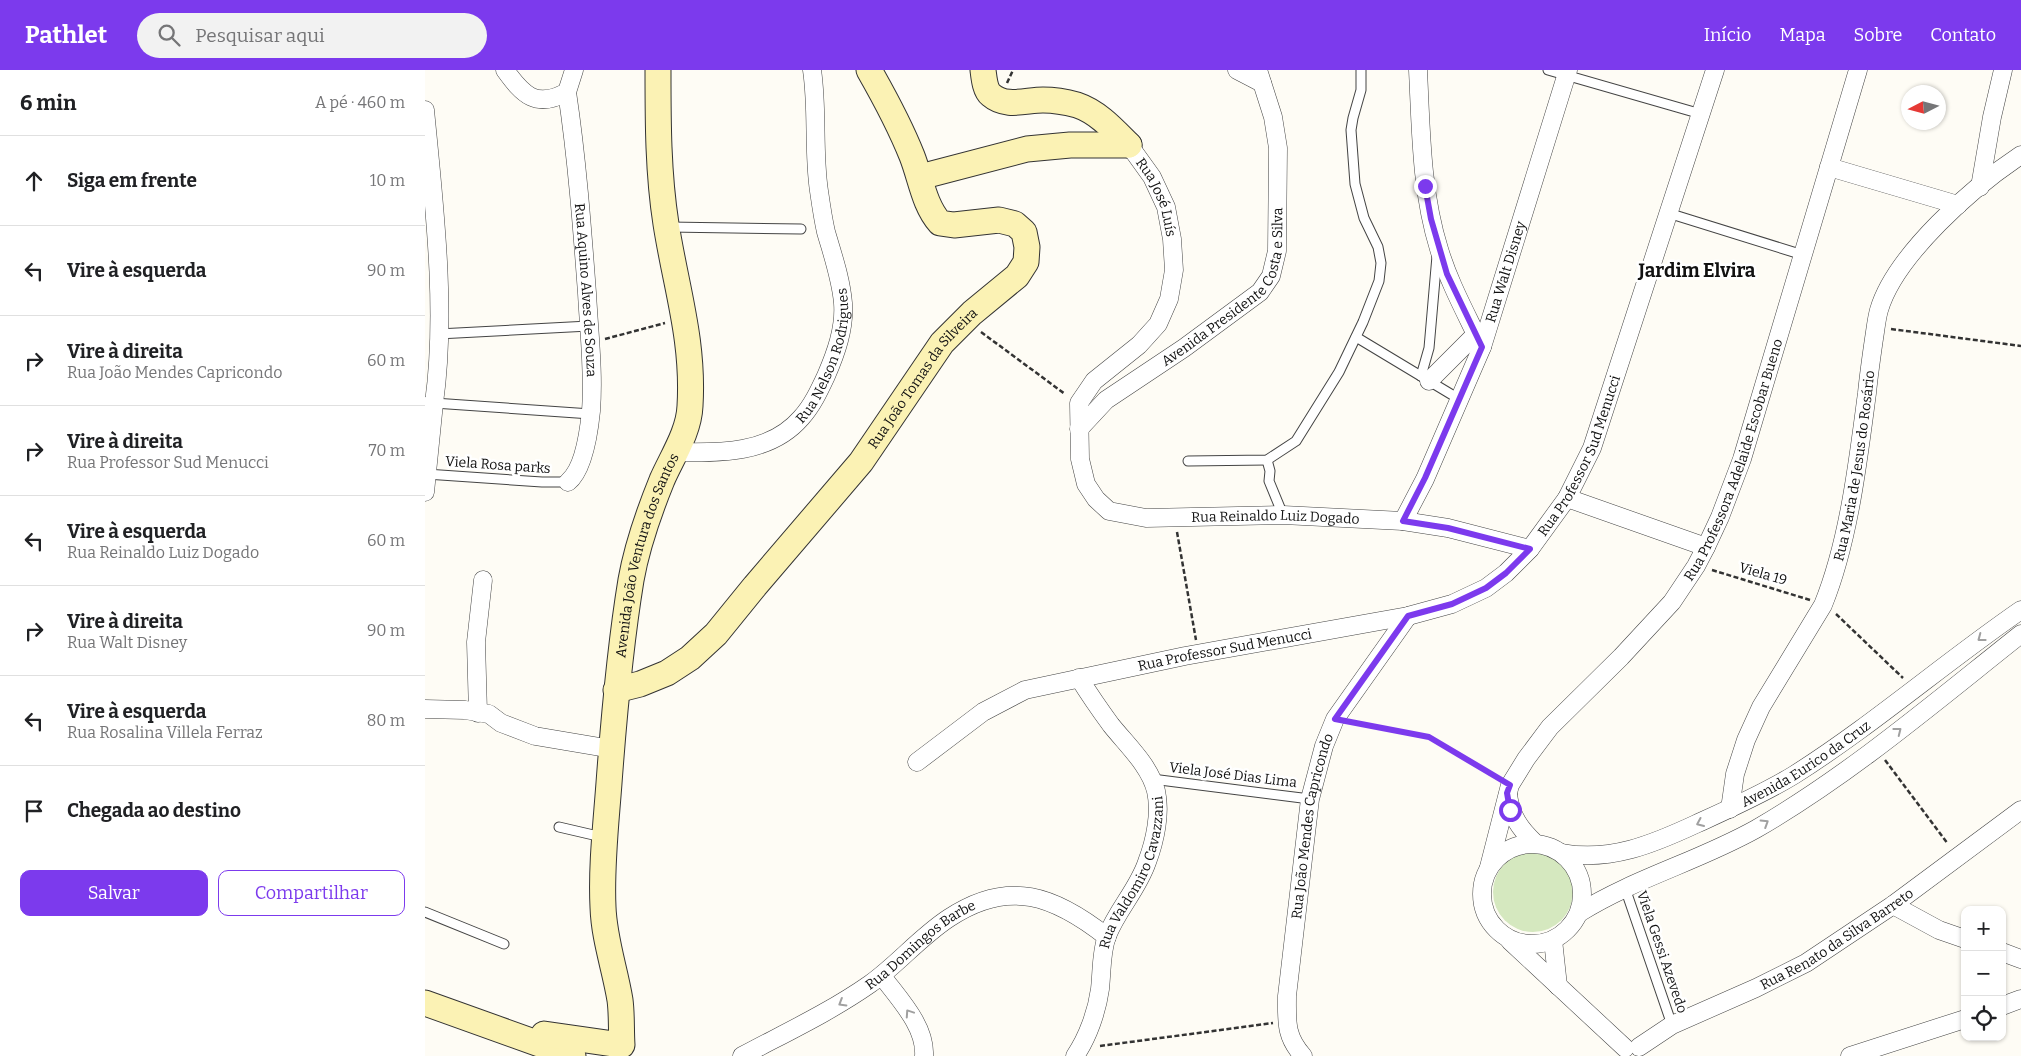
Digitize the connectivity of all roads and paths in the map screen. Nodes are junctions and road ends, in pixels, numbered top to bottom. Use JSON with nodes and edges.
{"nodes":[{"id":1,"x":505,"y":70,"type":"edge"},
{"id":2,"x":574,"y":70,"type":"edge"},
{"id":3,"x":658,"y":70,"type":"edge"},
{"id":4,"x":812,"y":70,"type":"edge"},
{"id":5,"x":869,"y":70,"type":"edge"},
{"id":6,"x":983,"y":70,"type":"edge"},
{"id":7,"x":1237,"y":70,"type":"edge"},
{"id":8,"x":1361,"y":70,"type":"edge"},
{"id":9,"x":1418,"y":70,"type":"edge"},
{"id":10,"x":1548,"y":70,"type":"edge"},
{"id":11,"x":1715,"y":70,"type":"edge"},
{"id":12,"x":1858,"y":70,"type":"edge"},
{"id":13,"x":2003,"y":70,"type":"edge"},
{"id":14,"x":1567,"y":73,"type":"edge"},
{"id":15,"x":1260,"y":77,"type":"edge"},
{"id":16,"x":567,"y":92,"type":"junction"},
{"id":17,"x":425,"y":110,"type":"edge"},
{"id":18,"x":1701,"y":114,"type":"junction"},
{"id":19,"x":1129,"y":145,"type":"junction"},
{"id":20,"x":2021,"y":155,"type":"edge"},
{"id":21,"x":1829,"y":167,"type":"junction"},
{"id":22,"x":920,"y":177,"type":"junction"},
{"id":23,"x":1980,"y":188,"type":"junction"},
{"id":24,"x":1958,"y":205,"type":"junction"},
{"id":25,"x":1668,"y":213,"type":"junction"},
{"id":26,"x":666,"y":227,"type":"junction"},
{"id":27,"x":801,"y":228,"type":"dead end"},
{"id":28,"x":1438,"y":246,"type":"junction"},
{"id":29,"x":1803,"y":255,"type":"junction"},
{"id":30,"x":965,"y":320,"type":"junction"},
{"id":31,"x":673,"y":321,"type":"dead end"},
{"id":32,"x":1876,"y":327,"type":"junction"},
{"id":33,"x":438,"y":334,"type":"junction"},
{"id":34,"x":589,"y":334,"type":"junction"},
{"id":35,"x":1356,"y":337,"type":"junction"},
{"id":36,"x":1479,"y":341,"type":"junction"},
{"id":37,"x":2021,"y":346,"type":"edge"},
{"id":38,"x":1425,"y":378,"type":"junction"},
{"id":39,"x":1459,"y":399,"type":"junction"},
{"id":40,"x":1079,"y":404,"type":"junction"},
{"id":41,"x":429,"y":405,"type":"edge"},
{"id":42,"x":591,"y":414,"type":"junction"},
{"id":43,"x":1079,"y":429,"type":"junction"},
{"id":44,"x":677,"y":452,"type":"junction"},
{"id":45,"x":1267,"y":460,"type":"junction"},
{"id":46,"x":1188,"y":461,"type":"dead end"},
{"id":47,"x":426,"y":474,"type":"edge"},
{"id":48,"x":568,"y":482,"type":"joint"},
{"id":49,"x":425,"y":492,"type":"edge"},
{"id":50,"x":1567,"y":498,"type":"junction"},
{"id":51,"x":1283,"y":515,"type":"junction"},
{"id":52,"x":1174,"y":518,"type":"junction"},
{"id":53,"x":1403,"y":521,"type":"junction"},
{"id":54,"x":1706,"y":548,"type":"junction"},
{"id":55,"x":1530,"y":549,"type":"junction"},
{"id":56,"x":1696,"y":566,"type":"junction"},
{"id":57,"x":483,"y":580,"type":"dead end"},
{"id":58,"x":1823,"y":604,"type":"junction"},
{"id":59,"x":2021,"y":610,"type":"edge"},
{"id":60,"x":1408,"y":616,"type":"junction"},
{"id":61,"x":2021,"y":634,"type":"edge"},
{"id":62,"x":1199,"y":653,"type":"junction"},
{"id":63,"x":1079,"y":678,"type":"junction"},
{"id":64,"x":1914,"y":689,"type":"junction"},
{"id":65,"x":616,"y":690,"type":"junction"},
{"id":66,"x":425,"y":709,"type":"edge"},
{"id":67,"x":478,"y":712,"type":"junction"},
{"id":68,"x":1335,"y":719,"type":"junction"},
{"id":69,"x":1876,"y":748,"type":"junction"},
{"id":70,"x":612,"y":749,"type":"junction"},
{"id":71,"x":917,"y":762,"type":"dead end"},
{"id":72,"x":1152,"y":779,"type":"junction"},
{"id":73,"x":1508,"y":789,"type":"junction"},
{"id":74,"x":1310,"y":798,"type":"junction"},
{"id":75,"x":1730,"y":809,"type":"junction"},
{"id":76,"x":2021,"y":810,"type":"edge"},
{"id":77,"x":559,"y":827,"type":"dead end"},
{"id":78,"x":605,"y":837,"type":"junction"},
{"id":79,"x":1535,"y":843,"type":"junction"},
{"id":80,"x":1562,"y":853,"type":"junction"},
{"id":81,"x":1958,"y":857,"type":"junction"},
{"id":82,"x":1489,"y":866,"type":"junction"},
{"id":83,"x":1625,"y":888,"type":"junction"},
{"id":84,"x":1893,"y":905,"type":"junction"},
{"id":85,"x":425,"y":912,"type":"edge"},
{"id":86,"x":1579,"y":913,"type":"junction"},
{"id":87,"x":1107,"y":937,"type":"junction"},
{"id":88,"x":1507,"y":938,"type":"junction"},
{"id":89,"x":1961,"y":938,"type":"edge"},
{"id":90,"x":1553,"y":940,"type":"junction"},
{"id":91,"x":503,"y":944,"type":"dead end"},
{"id":92,"x":2006,"y":953,"type":"edge"},
{"id":93,"x":2021,"y":959,"type":"edge"},
{"id":94,"x":882,"y":976,"type":"junction"},
{"id":95,"x":1557,"y":986,"type":"junction"},
{"id":96,"x":2021,"y":999,"type":"edge"},
{"id":97,"x":425,"y":1003,"type":"edge"},
{"id":98,"x":2006,"y":1005,"type":"edge"},
{"id":99,"x":1961,"y":1020,"type":"edge"},
{"id":100,"x":1287,"y":1021,"type":"junction"},
{"id":101,"x":480,"y":1023,"type":"junction"},
{"id":102,"x":1672,"y":1025,"type":"junction"},
{"id":103,"x":623,"y":1051,"type":"edge"},
{"id":104,"x":1077,"y":1052,"type":"edge"},
{"id":105,"x":1632,"y":1052,"type":"edge"},
{"id":106,"x":573,"y":1056,"type":"edge"},
{"id":107,"x":741,"y":1056,"type":"edge"},
{"id":108,"x":924,"y":1056,"type":"edge"},
{"id":109,"x":1303,"y":1056,"type":"edge"},
{"id":110,"x":1850,"y":1056,"type":"edge"}],
"edges":[{"from":1,"to":16,"type":"street"},
{"from":2,"to":16,"type":"street"},
{"from":3,"to":26,"type":"street","name":"Avenida João Ventura dos Santos"},
{"from":4,"to":44,"type":"street","name":"Rua Nelson Rodrigues"},
{"from":5,"to":22,"type":"street","name":"Rua João Tomas da Silveira"},
{"from":6,"to":19,"type":"street"},
{"from":7,"to":15,"type":"street"},
{"from":8,"to":35,"type":"lane"},
{"from":9,"to":28,"type":"street"},
{"from":10,"to":14,"type":"lane"},
{"from":11,"to":18,"type":"street","name":"Rua Professor Sud Menucci"},
{"from":12,"to":21,"type":"street","name":"Rua Professora Adelaide Escobar Bueno"},
{"from":13,"to":23,"type":"street"},
{"from":14,"to":18,"type":"lane"},
{"from":14,"to":36,"type":"street","name":"Rua Walt Disney"},
{"from":15,"to":43,"type":"street","name":"Avenida Presidente Costa e Silva"},
{"from":16,"to":34,"type":"street","name":"Rua Aquino Alves de Souza"},
{"from":17,"to":33,"type":"street"},
{"from":18,"to":25,"type":"street","name":"Rua Professor Sud Menucci"},
{"from":19,"to":22,"type":"street","name":"Rua José Luís"},
{"from":19,"to":40,"type":"street","name":"Rua José Luís"},
{"from":20,"to":23,"type":"street","name":"Rua Maria de Jesus do Rosário"},
{"from":21,"to":24,"type":"street"},
{"from":21,"to":29,"type":"street","name":"Rua Professora Adelaide Escobar Bueno"},
{"from":22,"to":30,"type":"street","name":"Rua João Tomas da Silveira"},
{"from":23,"to":24,"type":"street","name":"Rua Maria de Jesus do Rosário"},
{"from":24,"to":32,"type":"street","name":"Rua Maria de Jesus do Rosário"},
{"from":25,"to":29,"type":"lane"},
{"from":25,"to":50,"type":"street","name":"Rua Professor Sud Menucci"},
{"from":26,"to":27,"type":"lane"},
{"from":26,"to":44,"type":"street","name":"Avenida João Ventura dos Santos"},
{"from":28,"to":36,"type":"street"},
{"from":28,"to":38,"type":"lane"},
{"from":29,"to":54,"type":"street","name":"Rua Professora Adelaide Escobar Bueno"},
{"from":30,"to":40,"type":"path"},
{"from":30,"to":65,"type":"street","name":"Rua João Tomas da Silveira"},
{"from":31,"to":34,"type":"path"},
{"from":32,"to":37,"type":"path"},
{"from":32,"to":58,"type":"street","name":"Rua Maria de Jesus do Rosário"},
{"from":33,"to":34,"type":"lane"},
{"from":33,"to":41,"type":"street"},
{"from":34,"to":42,"type":"street","name":"Rua Aquino Alves de Souza"},
{"from":35,"to":38,"type":"lane"},
{"from":35,"to":45,"type":"lane"},
{"from":36,"to":38,"type":"street"},
{"from":36,"to":39,"type":"street","name":"Rua Walt Disney"},
{"from":38,"to":39,"type":"lane"},
{"from":39,"to":53,"type":"street","name":"Rua Walt Disney"},
{"from":40,"to":43,"type":"street"},
{"from":41,"to":42,"type":"lane"},
{"from":41,"to":47,"type":"street"},
{"from":42,"to":48,"type":"street","name":"Rua Aquino Alves de Souza"},
{"from":43,"to":52,"type":"street","name":"Rua Reinaldo Luiz Dogado"},
{"from":44,"to":65,"type":"street","name":"Avenida João Ventura dos Santos"},
{"from":45,"to":46,"type":"lane"},
{"from":45,"to":51,"type":"lane"},
{"from":47,"to":48,"type":"lane","name":"Viela Rosa parks"},
{"from":47,"to":49,"type":"street"},
{"from":50,"to":54,"type":"street"},
{"from":50,"to":55,"type":"street","name":"Rua Professor Sud Menucci"},
{"from":51,"to":52,"type":"street","name":"Rua Reinaldo Luiz Dogado"},
{"from":51,"to":53,"type":"street","name":"Rua Reinaldo Luiz Dogado"},
{"from":52,"to":62,"type":"path"},
{"from":53,"to":55,"type":"street","name":"Rua Reinaldo Luiz Dogado"},
{"from":54,"to":56,"type":"street","name":"Rua Professora Adelaide Escobar Bueno"},
{"from":55,"to":60,"type":"street","name":"Rua Professor Sud Menucci"},
{"from":56,"to":58,"type":"path","name":"Viela 19"},
{"from":56,"to":73,"type":"street","name":"Rua Professora Adelaide Escobar Bueno"},
{"from":57,"to":67,"type":"street"},
{"from":58,"to":64,"type":"path","name":"Viela 19"},
{"from":58,"to":75,"type":"street","name":"Rua Maria de Jesus do Rosário"},
{"from":59,"to":64,"type":"street","name":"Avenida Eurico da Cruz","one_way":true},
{"from":60,"to":62,"type":"street","name":"Rua Professor Sud Menucci"},
{"from":60,"to":68,"type":"street","name":"Rua João Mendes Capricondo"},
{"from":69,"to":61,"type":"street","name":"Avenida Eurico da Cruz","one_way":true},
{"from":62,"to":63,"type":"street","name":"Rua Professor Sud Menucci"},
{"from":63,"to":71,"type":"street","name":"Rua Professor Sud Menucci"},
{"from":63,"to":72,"type":"street","name":"Rua Valdomiro Cavazzani"},
{"from":64,"to":75,"type":"street","name":"Avenida Eurico da Cruz"},
{"from":65,"to":70,"type":"street","name":"Avenida João Ventura dos Santos"},
{"from":66,"to":67,"type":"street"},
{"from":67,"to":70,"type":"street"},
{"from":68,"to":73,"type":"path"},
{"from":68,"to":74,"type":"street","name":"Rua João Mendes Capricondo"},
{"from":69,"to":81,"type":"path"},
{"from":83,"to":69,"type":"street","name":"Avenida Eurico da Cruz","one_way":true},
{"from":70,"to":78,"type":"street","name":"Avenida João Ventura dos Santos"},
{"from":72,"to":74,"type":"lane","name":"Viela José Dias Lima"},
{"from":72,"to":87,"type":"street","name":"Rua Valdomiro Cavazzani"},
{"from":73,"to":79,"type":"street"},
{"from":73,"to":82,"type":"street","name":"Rua Professora Adelaide Escobar Bueno"},
{"from":74,"to":100,"type":"street","name":"Rua João Mendes Capricondo"},
{"from":75,"to":80,"type":"street","name":"Avenida Eurico da Cruz","one_way":true},
{"from":76,"to":81,"type":"street","name":"Rua Renato da Silva Barreto"},
{"from":77,"to":78,"type":"lane"},
{"from":78,"to":103,"type":"street","name":"Avenida João Ventura dos Santos"},
{"from":79,"to":80,"type":"street"},
{"from":79,"to":82,"type":"street"},
{"from":80,"to":86,"type":"street"},
{"from":81,"to":84,"type":"street","name":"Rua Renato da Silva Barreto"},
{"from":82,"to":88,"type":"street"},
{"from":83,"to":86,"type":"street","name":"Avenida Eurico da Cruz"},
{"from":83,"to":102,"type":"lane","name":"Viela Gessi Azevedo"},
{"from":84,"to":89,"type":"street"},
{"from":84,"to":102,"type":"street","name":"Rua Renato da Silva Barreto"},
{"from":85,"to":91,"type":"lane"},
{"from":86,"to":90,"type":"street"},
{"from":87,"to":94,"type":"street","name":"Rua Domingos Barbe"},
{"from":87,"to":104,"type":"street","name":"Rua Valdomiro Cavazzani"},
{"from":88,"to":90,"type":"street"},
{"from":88,"to":95,"type":"street"},
{"from":90,"to":95,"type":"street"},
{"from":92,"to":93,"type":"street"},
{"from":94,"to":107,"type":"street","name":"Rua Domingos Barbe","one_way":true},
{"from":108,"to":94,"type":"street","one_way":true},
{"from":95,"to":105,"type":"street"},
{"from":96,"to":98,"type":"street"},
{"from":97,"to":101,"type":"street"},
{"from":99,"to":110,"type":"street"},
{"from":100,"to":104,"type":"path"},
{"from":100,"to":109,"type":"street","name":"Rua João Mendes Capricondo"},
{"from":101,"to":103,"type":"street"},
{"from":101,"to":106,"type":"street"},
{"from":102,"to":105,"type":"street","name":"Rua Renato da Silva Barreto"}]}
